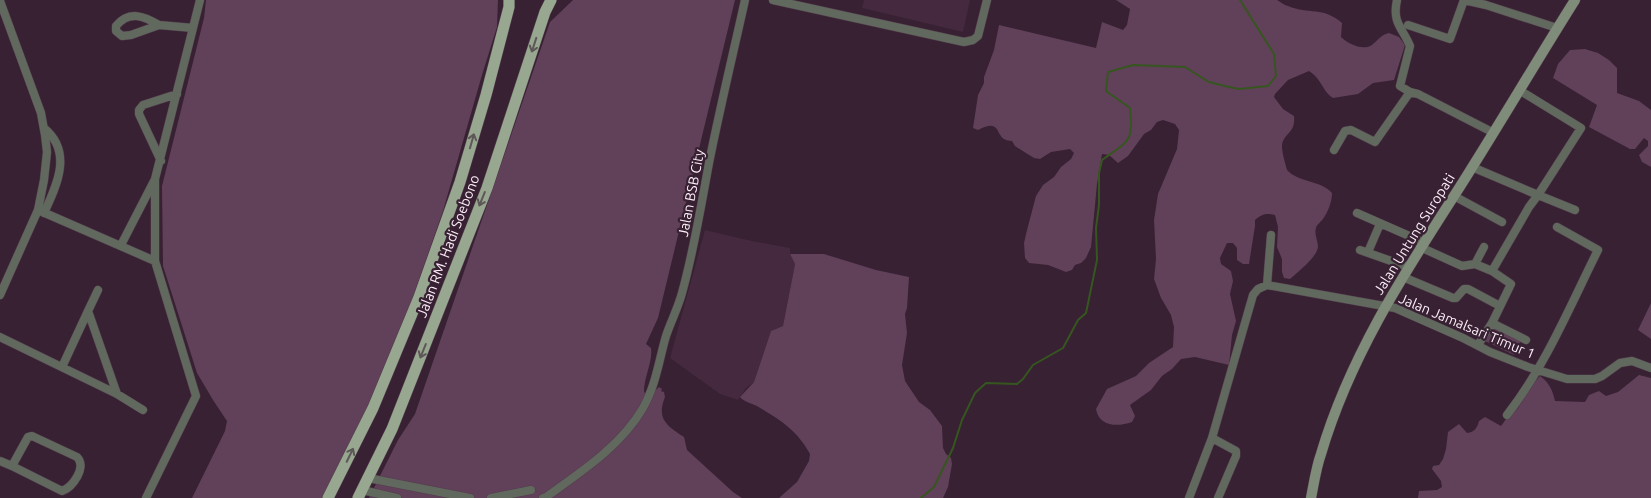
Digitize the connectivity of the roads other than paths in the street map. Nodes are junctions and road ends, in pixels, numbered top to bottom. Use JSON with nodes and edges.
{"nodes":[{"id":1,"x":200,"y":0,"type":"edge"},
{"id":2,"x":508,"y":0,"type":"edge"},
{"id":3,"x":551,"y":0,"type":"edge"},
{"id":4,"x":745,"y":0,"type":"edge"},
{"id":5,"x":773,"y":0,"type":"edge"},
{"id":6,"x":987,"y":0,"type":"edge"},
{"id":7,"x":1397,"y":0,"type":"edge"},
{"id":8,"x":1464,"y":0,"type":"edge"},
{"id":9,"x":1575,"y":0,"type":"edge"},
{"id":10,"x":0,"y":1,"type":"edge"},
{"id":11,"x":1487,"y":3,"type":"edge"},
{"id":12,"x":160,"y":25,"type":"junction"},
{"id":13,"x":1408,"y":25,"type":"dead end"},
{"id":14,"x":193,"y":28,"type":"junction"},
{"id":15,"x":1557,"y":28,"type":"junction"},
{"id":16,"x":1519,"y":90,"type":"junction"},
{"id":17,"x":1410,"y":92,"type":"junction"},
{"id":18,"x":177,"y":94,"type":"junction"},
{"id":19,"x":44,"y":128,"type":"junction"},
{"id":20,"x":1492,"y":132,"type":"junction"},
{"id":21,"x":1334,"y":150,"type":"dead end"},
{"id":22,"x":161,"y":161,"type":"junction"},
{"id":23,"x":1472,"y":167,"type":"junction"},
{"id":24,"x":155,"y":179,"type":"junction"},
{"id":25,"x":1538,"y":195,"type":"junction"},
{"id":26,"x":1454,"y":196,"type":"junction"},
{"id":27,"x":1575,"y":210,"type":"dead end"},
{"id":28,"x":41,"y":211,"type":"junction"},
{"id":29,"x":1357,"y":213,"type":"dead end"},
{"id":30,"x":1502,"y":222,"type":"dead end"},
{"id":31,"x":1380,"y":224,"type":"junction"},
{"id":32,"x":1557,"y":227,"type":"dead end"},
{"id":33,"x":1272,"y":235,"type":"dead end"},
{"id":34,"x":121,"y":245,"type":"junction"},
{"id":35,"x":1421,"y":245,"type":"junction"},
{"id":36,"x":1484,"y":247,"type":"dead end"},
{"id":37,"x":155,"y":261,"type":"junction"},
{"id":38,"x":1475,"y":264,"type":"junction"},
{"id":39,"x":1408,"y":267,"type":"junction"},
{"id":40,"x":1492,"y":271,"type":"junction"},
{"id":41,"x":1403,"y":277,"type":"junction"},
{"id":42,"x":1267,"y":285,"type":"junction"},
{"id":43,"x":98,"y":290,"type":"dead end"},
{"id":44,"x":0,"y":295,"type":"edge"},
{"id":45,"x":1386,"y":306,"type":"junction"},
{"id":46,"x":1500,"y":306,"type":"junction"},
{"id":47,"x":88,"y":311,"type":"junction"},
{"id":48,"x":1492,"y":323,"type":"junction"},
{"id":49,"x":0,"y":337,"type":"edge"},
{"id":50,"x":1526,"y":340,"type":"dead end"},
{"id":51,"x":1478,"y":345,"type":"junction"},
{"id":52,"x":62,"y":367,"type":"junction"},
{"id":53,"x":1651,"y":368,"type":"edge"},
{"id":54,"x":1538,"y":369,"type":"junction"},
{"id":55,"x":117,"y":394,"type":"junction"},
{"id":56,"x":143,"y":410,"type":"dead end"},
{"id":57,"x":1507,"y":415,"type":"dead end"},
{"id":58,"x":1212,"y":438,"type":"junction"},
{"id":59,"x":0,"y":460,"type":"edge"},
{"id":60,"x":12,"y":466,"type":"junction"},
{"id":61,"x":368,"y":478,"type":"junction"},
{"id":62,"x":531,"y":490,"type":"dead end"},
{"id":63,"x":360,"y":494,"type":"edge"},
{"id":64,"x":146,"y":498,"type":"edge"},
{"id":65,"x":328,"y":498,"type":"edge"},
{"id":66,"x":398,"y":498,"type":"edge"},
{"id":67,"x":470,"y":498,"type":"edge"},
{"id":68,"x":491,"y":498,"type":"edge"},
{"id":69,"x":543,"y":498,"type":"edge"},
{"id":70,"x":1189,"y":498,"type":"edge"},
{"id":71,"x":1218,"y":498,"type":"edge"},
{"id":72,"x":1311,"y":498,"type":"edge"}],
"edges":[{"from":1,"to":14,"type":"street"},
{"from":65,"to":2,"type":"main road","name":"Jalan RM. Hadi Soebono","one_way":true},
{"from":3,"to":61,"type":"main road","name":"Jalan RM. Hadi Soebono","one_way":true},
{"from":4,"to":69,"type":"street","name":"Jalan BSB City"},
{"from":5,"to":6,"type":"street"},
{"from":7,"to":17,"type":"street"},
{"from":8,"to":11,"type":"street"},
{"from":8,"to":13,"type":"street"},
{"from":9,"to":15,"type":"main road","name":"Jalan Untung Suropati"},
{"from":10,"to":19,"type":"street"},
{"from":11,"to":15,"type":"street"},
{"from":12,"to":12,"type":"street"},
{"from":12,"to":14,"type":"street"},
{"from":14,"to":18,"type":"street"},
{"from":15,"to":16,"type":"main road","name":"Jalan Untung Suropati"},
{"from":16,"to":20,"type":"main road","name":"Jalan Untung Suropati"},
{"from":16,"to":25,"type":"street"},
{"from":17,"to":20,"type":"street"},
{"from":17,"to":21,"type":"street"},
{"from":18,"to":22,"type":"street"},
{"from":18,"to":22,"type":"street"},
{"from":19,"to":28,"type":"street"},
{"from":19,"to":28,"type":"street"},
{"from":20,"to":23,"type":"main road","name":"Jalan Untung Suropati"},
{"from":22,"to":24,"type":"street"},
{"from":23,"to":25,"type":"street"},
{"from":23,"to":26,"type":"main road","name":"Jalan Untung Suropati"},
{"from":24,"to":34,"type":"street"},
{"from":24,"to":37,"type":"street"},
{"from":25,"to":27,"type":"street"},
{"from":25,"to":40,"type":"street"},
{"from":26,"to":30,"type":"street"},
{"from":26,"to":35,"type":"main road","name":"Jalan Untung Suropati"},
{"from":28,"to":34,"type":"street"},
{"from":28,"to":44,"type":"street"},
{"from":29,"to":31,"type":"street"},
{"from":31,"to":35,"type":"street"},
{"from":31,"to":39,"type":"street"},
{"from":32,"to":54,"type":"street"},
{"from":33,"to":42,"type":"street"},
{"from":34,"to":37,"type":"street"},
{"from":35,"to":38,"type":"street"},
{"from":35,"to":39,"type":"main road","name":"Jalan Untung Suropati"},
{"from":36,"to":38,"type":"street"},
{"from":37,"to":64,"type":"street"},
{"from":38,"to":40,"type":"street"},
{"from":39,"to":41,"type":"main road","name":"Jalan Untung Suropati"},
{"from":40,"to":46,"type":"street"},
{"from":41,"to":45,"type":"main road","name":"Jalan Untung Suropati"},
{"from":41,"to":46,"type":"street"},
{"from":42,"to":45,"type":"street","name":"Jalan Jamalsari Timur 1"},
{"from":42,"to":58,"type":"street"},
{"from":43,"to":47,"type":"street"},
{"from":45,"to":51,"type":"street","name":"Jalan Jamalsari Timur 1"},
{"from":45,"to":72,"type":"main road","name":"Jalan Untung Suropati"},
{"from":46,"to":48,"type":"street"},
{"from":47,"to":52,"type":"street"},
{"from":47,"to":55,"type":"street"},
{"from":48,"to":50,"type":"street"},
{"from":48,"to":51,"type":"street"},
{"from":49,"to":52,"type":"street"},
{"from":51,"to":54,"type":"street","name":"Jalan Jamalsari Timur 1"},
{"from":52,"to":55,"type":"street"},
{"from":53,"to":54,"type":"street","name":"Jalan Jamalsari Timur 1"},
{"from":54,"to":57,"type":"street"},
{"from":55,"to":56,"type":"street"},
{"from":58,"to":70,"type":"street"},
{"from":58,"to":71,"type":"street"},
{"from":59,"to":60,"type":"street"},
{"from":60,"to":60,"type":"street"},
{"from":61,"to":63,"type":"main road","name":"Jalan RM. Hadi Soebono"},
{"from":61,"to":67,"type":"street"},
{"from":62,"to":68,"type":"street"},
{"from":63,"to":66,"type":"street"}]}
